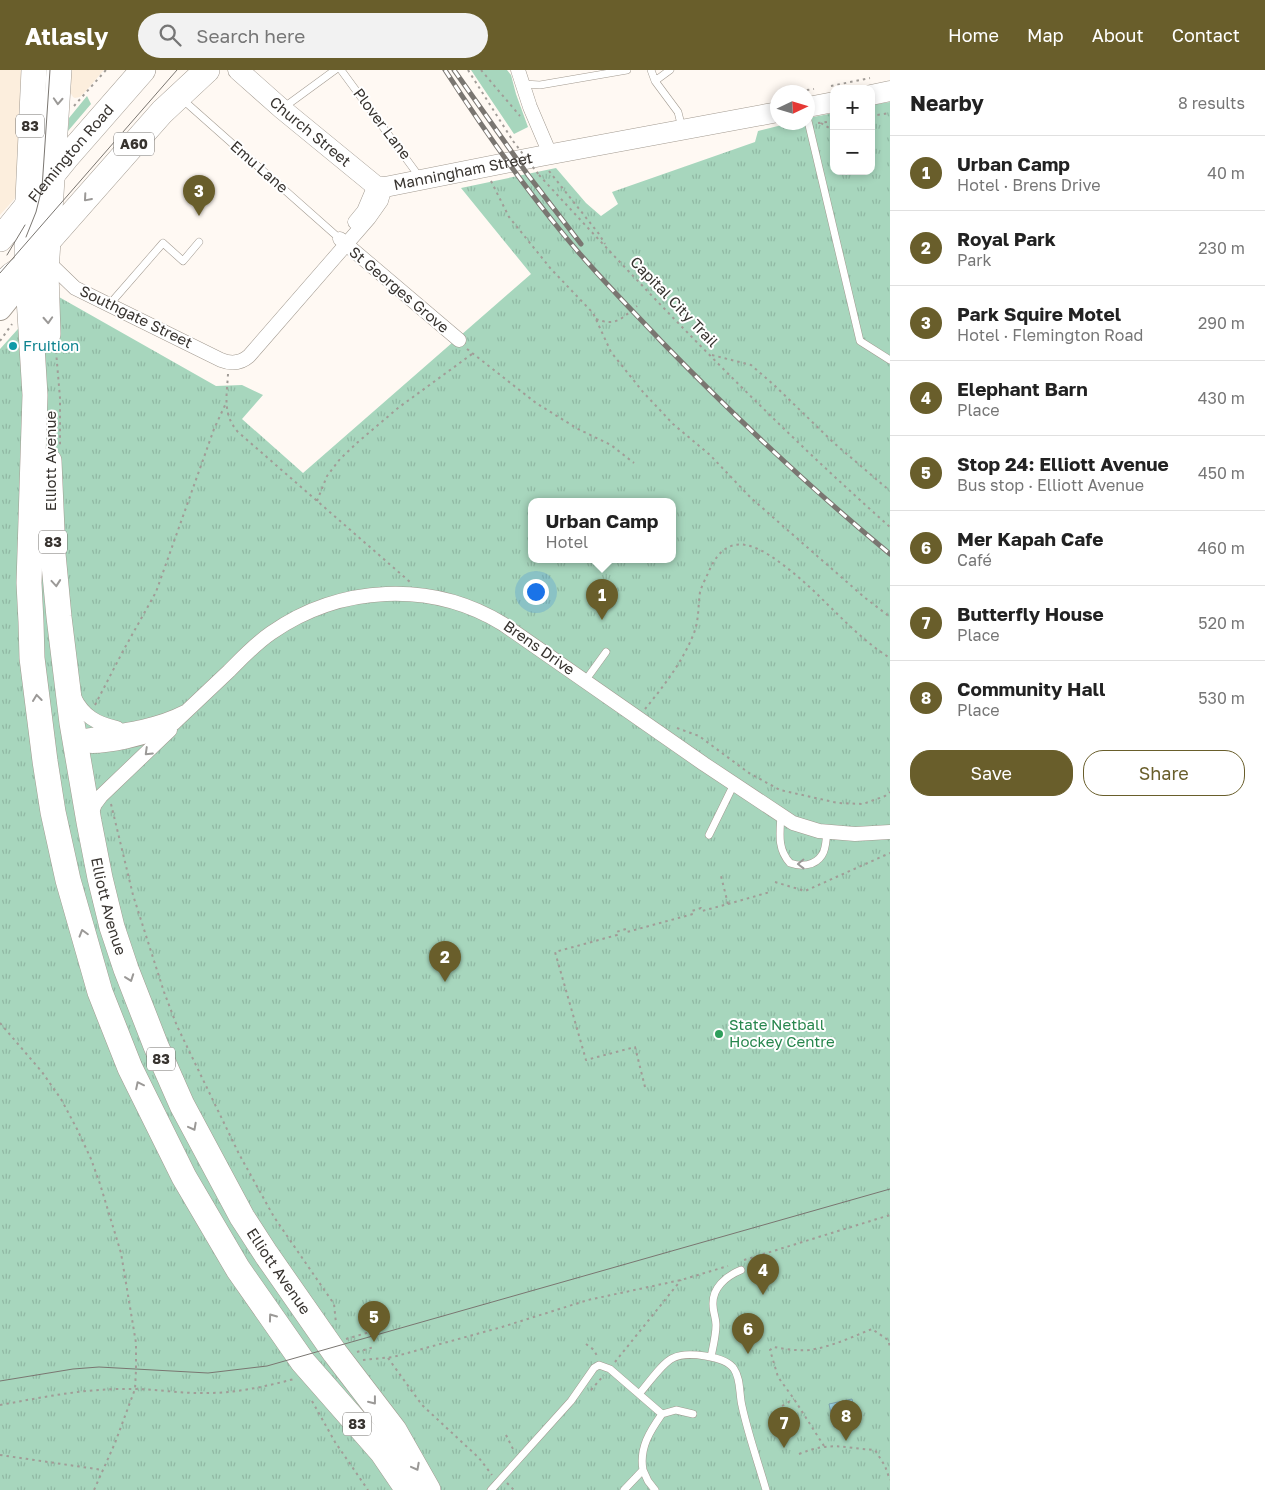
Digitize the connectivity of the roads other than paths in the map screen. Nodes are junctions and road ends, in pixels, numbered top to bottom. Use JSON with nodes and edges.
{"nodes":[{"id":1,"x":34,"y":70,"type":"edge"},
{"id":2,"x":60,"y":70,"type":"edge"},
{"id":3,"x":143,"y":70,"type":"edge"},
{"id":4,"x":207,"y":70,"type":"edge"},
{"id":5,"x":238,"y":70,"type":"edge"},
{"id":6,"x":335,"y":70,"type":"edge"},
{"id":7,"x":341,"y":70,"type":"edge"},
{"id":8,"x":518,"y":70,"type":"edge"},
{"id":9,"x":627,"y":70,"type":"edge"},
{"id":10,"x":651,"y":70,"type":"edge"},
{"id":11,"x":670,"y":70,"type":"edge"},
{"id":12,"x":655,"y":81,"type":"junction"},
{"id":13,"x":524,"y":84,"type":"junction"},
{"id":14,"x":875,"y":87,"type":"edge"},
{"id":15,"x":890,"y":91,"type":"edge"},
{"id":16,"x":828,"y":94,"type":"edge"},
{"id":17,"x":178,"y":96,"type":"junction"},
{"id":18,"x":815,"y":105,"type":"edge"},
{"id":19,"x":282,"y":109,"type":"junction"},
{"id":20,"x":770,"y":113,"type":"edge"},
{"id":21,"x":682,"y":129,"type":"junction"},
{"id":22,"x":813,"y":130,"type":"edge"},
{"id":23,"x":550,"y":162,"type":"junction"},
{"id":24,"x":53,"y":174,"type":"junction"},
{"id":25,"x":422,"y":179,"type":"junction"},
{"id":26,"x":380,"y":186,"type":"junction"},
{"id":27,"x":27,"y":207,"type":"junction"},
{"id":28,"x":0,"y":239,"type":"edge"},
{"id":29,"x":199,"y":242,"type":"dead end"},
{"id":30,"x":343,"y":242,"type":"junction"},
{"id":31,"x":37,"y":259,"type":"junction"},
{"id":32,"x":0,"y":287,"type":"edge"},
{"id":33,"x":109,"y":305,"type":"junction"},
{"id":34,"x":6,"y":316,"type":"edge"},
{"id":35,"x":459,"y":340,"type":"road end"},
{"id":36,"x":227,"y":359,"type":"joint"},
{"id":37,"x":890,"y":360,"type":"edge"},
{"id":38,"x":63,"y":650,"type":"junction"},
{"id":39,"x":606,"y":652,"type":"dead end"},
{"id":40,"x":585,"y":681,"type":"junction"},
{"id":41,"x":183,"y":714,"type":"junction"},
{"id":42,"x":127,"y":729,"type":"junction"},
{"id":43,"x":75,"y":743,"type":"junction"},
{"id":44,"x":43,"y":746,"type":"junction"},
{"id":45,"x":734,"y":783,"type":"junction"},
{"id":46,"x":781,"y":815,"type":"junction"},
{"id":47,"x":89,"y":822,"type":"junction"},
{"id":48,"x":828,"y":832,"type":"junction"},
{"id":49,"x":890,"y":832,"type":"edge"},
{"id":50,"x":709,"y":835,"type":"dead end"},
{"id":51,"x":741,"y":1270,"type":"dead end"},
{"id":52,"x":711,"y":1357,"type":"junction"},
{"id":53,"x":639,"y":1394,"type":"junction"},
{"id":54,"x":662,"y":1414,"type":"junction"},
{"id":55,"x":693,"y":1414,"type":"dead end"},
{"id":56,"x":643,"y":1470,"type":"junction"},
{"id":57,"x":408,"y":1490,"type":"edge"},
{"id":58,"x":428,"y":1490,"type":"edge"},
{"id":59,"x":491,"y":1490,"type":"edge"},
{"id":60,"x":624,"y":1490,"type":"edge"},
{"id":61,"x":655,"y":1490,"type":"edge"},
{"id":62,"x":766,"y":1490,"type":"edge"}],
"edges":[{"from":1,"to":27,"type":"highway","number":"83"},
{"from":2,"to":24,"type":"highway","number":"83","one_way":true},
{"from":3,"to":24,"type":"highway","name":"Flemington Road","number":"A60"},
{"from":4,"to":17,"type":"highway","number":"A60"},
{"from":5,"to":19,"type":"street","name":"Church Street"},
{"from":6,"to":19,"type":"lane"},
{"from":7,"to":25,"type":"lane","name":"Plover Lane"},
{"from":8,"to":13,"type":"street"},
{"from":9,"to":13,"type":"lane"},
{"from":10,"to":12,"type":"lane"},
{"from":11,"to":12,"type":"lane"},
{"from":12,"to":21,"type":"lane"},
{"from":13,"to":23,"type":"street"},
{"from":14,"to":15,"type":"street"},
{"from":16,"to":18,"type":"street"},
{"from":17,"to":30,"type":"lane","name":"Emu Lane"},
{"from":17,"to":31,"type":"highway","number":"A60","one_way":true},
{"from":19,"to":26,"type":"street","name":"Church Street"},
{"from":20,"to":21,"type":"street","name":"Manningham Street"},
{"from":21,"to":23,"type":"street","name":"Manningham Street"},
{"from":22,"to":37,"type":"lane"},
{"from":23,"to":25,"type":"street","name":"Manningham Street"},
{"from":24,"to":27,"type":"highway","name":"Flemington Road","number":"A60"},
{"from":24,"to":31,"type":"highway","number":"83"},
{"from":25,"to":26,"type":"street","name":"Manningham Street"},
{"from":26,"to":30,"type":"street","name":"Manningham Street"},
{"from":27,"to":28,"type":"highway","name":"Flemington Road","number":"A60"},
{"from":27,"to":31,"type":"highway","number":"83"},
{"from":29,"to":33,"type":"lane"},
{"from":30,"to":35,"type":"street","name":"St Georges Grove"},
{"from":30,"to":36,"type":"street","name":"Manningham Street"},
{"from":31,"to":32,"type":"highway","number":"A60"},
{"from":31,"to":33,"type":"street","name":"Southgate Street"},
{"from":31,"to":34,"type":"main road","number":"A60"},
{"from":31,"to":38,"type":"highway","name":"Elliott Avenue","number":"83","one_way":true},
{"from":44,"to":31,"type":"highway","name":"Elliott Avenue","number":"83","one_way":true},
{"from":33,"to":36,"type":"street","name":"Southgate Street"},
{"from":38,"to":42,"type":"street"},
{"from":38,"to":43,"type":"highway","name":"Elliott Avenue","number":"83"},
{"from":39,"to":40,"type":"lane"},
{"from":40,"to":41,"type":"street","name":"Brens Drive"},
{"from":40,"to":45,"type":"street","name":"Brens Drive"},
{"from":41,"to":42,"type":"street","name":"Brens Drive"},
{"from":41,"to":43,"type":"street","name":"Brens Drive"},
{"from":41,"to":47,"type":"street","one_way":true},
{"from":42,"to":43,"type":"street","name":"Brens Drive"},
{"from":43,"to":44,"type":"highway"},
{"from":43,"to":47,"type":"highway","name":"Elliott Avenue","number":"83"},
{"from":57,"to":44,"type":"highway","name":"Elliott Avenue","number":"83","one_way":true},
{"from":45,"to":46,"type":"street","name":"Brens Drive"},
{"from":45,"to":50,"type":"lane"},
{"from":46,"to":48,"type":"street","name":"Brens Drive"},
{"from":48,"to":46,"type":"lane","one_way":true},
{"from":47,"to":58,"type":"highway","name":"Elliott Avenue","number":"83","one_way":true},
{"from":48,"to":49,"type":"street","name":"Brens Drive"},
{"from":51,"to":52,"type":"lane"},
{"from":52,"to":53,"type":"lane"},
{"from":52,"to":62,"type":"lane"},
{"from":53,"to":54,"type":"lane"},
{"from":53,"to":59,"type":"lane"},
{"from":54,"to":55,"type":"lane"},
{"from":54,"to":56,"type":"lane"},
{"from":56,"to":60,"type":"lane"},
{"from":56,"to":61,"type":"lane"}]}
